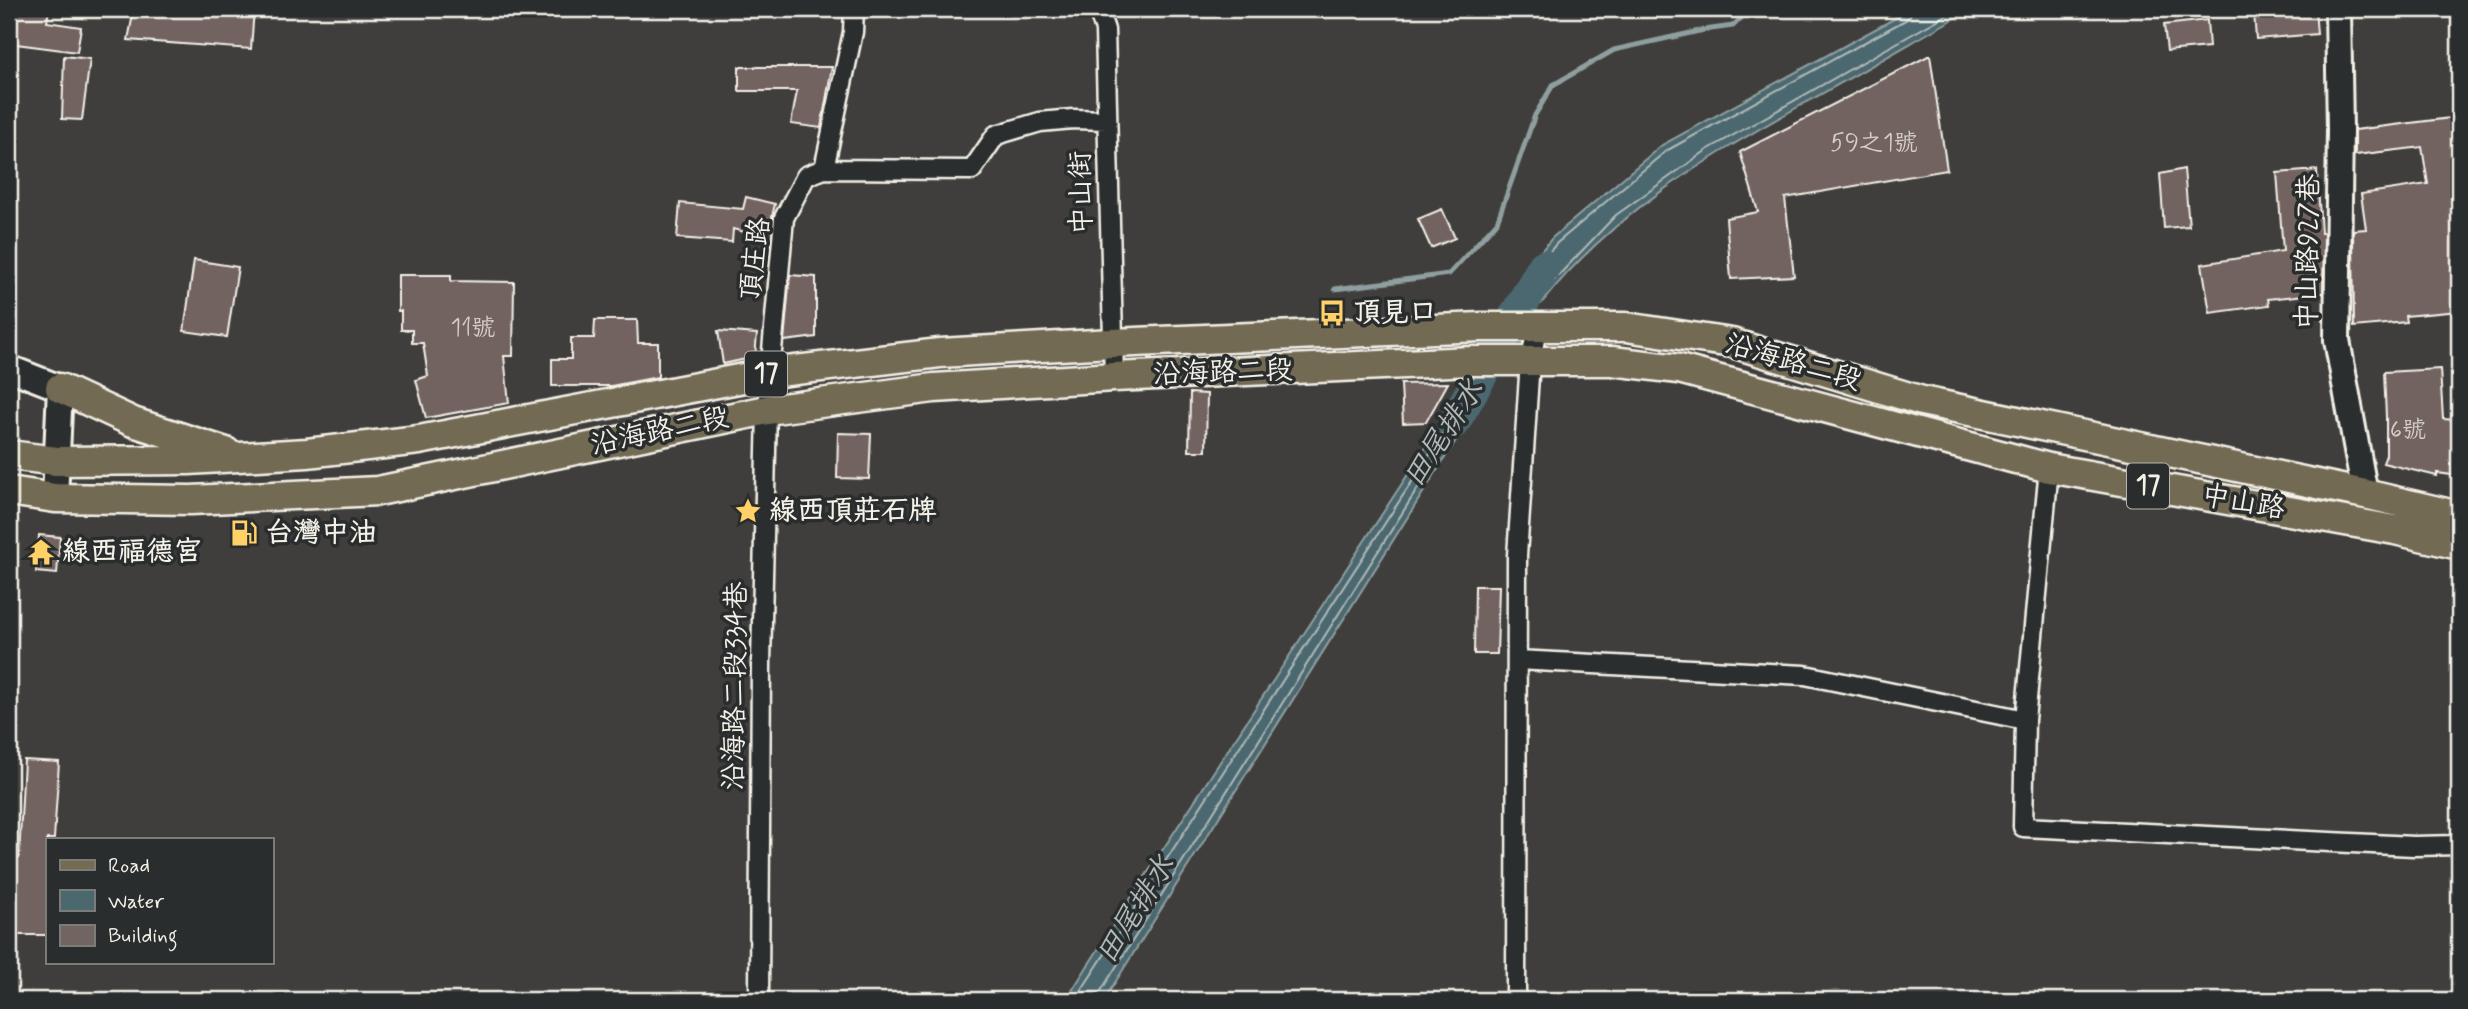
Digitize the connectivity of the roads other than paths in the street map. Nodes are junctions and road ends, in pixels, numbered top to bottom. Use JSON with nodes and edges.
{"nodes":[{"id":1,"x":854,"y":9,"type":"edge"},
{"id":2,"x":1098,"y":9,"type":"edge"},
{"id":3,"x":2338,"y":9,"type":"edge"},
{"id":4,"x":1107,"y":120,"type":"junction"},
{"id":5,"x":824,"y":169,"type":"junction"},
{"id":6,"x":1538,"y":327,"type":"junction"},
{"id":7,"x":1112,"y":343,"type":"junction"},
{"id":8,"x":1530,"y":360,"type":"junction"},
{"id":9,"x":9,"y":368,"type":"edge"},
{"id":10,"x":770,"y":373,"type":"junction"},
{"id":11,"x":1114,"y":377,"type":"junction"},
{"id":12,"x":61,"y":388,"type":"junction"},
{"id":13,"x":1922,"y":401,"type":"joint"},
{"id":14,"x":767,"y":410,"type":"junction"},
{"id":15,"x":1905,"y":430,"type":"joint"},
{"id":16,"x":9,"y":455,"type":"edge"},
{"id":17,"x":242,"y":457,"type":"junction"},
{"id":18,"x":56,"y":461,"type":"junction"},
{"id":19,"x":2049,"y":468,"type":"junction"},
{"id":20,"x":9,"y":491,"type":"edge"},
{"id":21,"x":2365,"y":494,"type":"junction"},
{"id":22,"x":55,"y":498,"type":"junction"},
{"id":23,"x":2459,"y":516,"type":"edge"},
{"id":24,"x":2459,"y":545,"type":"edge"},
{"id":25,"x":1517,"y":660,"type":"junction"},
{"id":26,"x":2025,"y":720,"type":"junction"},
{"id":27,"x":2459,"y":845,"type":"edge"},
{"id":28,"x":759,"y":1000,"type":"edge"},
{"id":29,"x":1516,"y":1000,"type":"edge"}],
"edges":[{"from":1,"to":5,"type":"street"},
{"from":2,"to":4,"type":"street","name":"中山街"},
{"from":3,"to":21,"type":"street","name":"中山路927巷"},
{"from":4,"to":5,"type":"street"},
{"from":4,"to":7,"type":"street","name":"中山街"},
{"from":5,"to":10,"type":"street","name":"頂庄路"},
{"from":6,"to":7,"type":"main road","name":"沿海路二段","number":"17"},
{"from":6,"to":8,"type":"street"},
{"from":6,"to":13,"type":"main road","name":"沿海路二段","number":"17"},
{"from":7,"to":10,"type":"main road","name":"沿海路二段","number":"17"},
{"from":7,"to":11,"type":"street","name":"中山街"},
{"from":8,"to":11,"type":"main road","name":"沿海路二段","number":"17"},
{"from":8,"to":15,"type":"main road","name":"沿海路二段","number":"17"},
{"from":8,"to":25,"type":"street"},
{"from":9,"to":12,"type":"street"},
{"from":10,"to":14,"type":"street","name":"沿海路二段334巷"},
{"from":10,"to":17,"type":"main road","name":"沿海路二段","number":"17"},
{"from":11,"to":14,"type":"main road","name":"沿海路二段","number":"17"},
{"from":12,"to":17,"type":"main road"},
{"from":12,"to":18,"type":"street"},
{"from":13,"to":21,"type":"main road","name":"中山路","number":"17"},
{"from":14,"to":22,"type":"main road","name":"沿海路二段","number":"17"},
{"from":14,"to":28,"type":"street","name":"沿海路二段334巷"},
{"from":15,"to":19,"type":"main road","name":"中山路","number":"17"},
{"from":16,"to":18,"type":"main road","number":"17"},
{"from":17,"to":18,"type":"main road","name":"沿海路二段","number":"17"},
{"from":18,"to":22,"type":"street"},
{"from":19,"to":24,"type":"main road","name":"中山路","number":"17"},
{"from":19,"to":26,"type":"street"},
{"from":20,"to":22,"type":"main road","number":"17"},
{"from":21,"to":23,"type":"main road","name":"中山路","number":"17"},
{"from":25,"to":26,"type":"street"},
{"from":25,"to":29,"type":"street"},
{"from":26,"to":27,"type":"street"}]}
